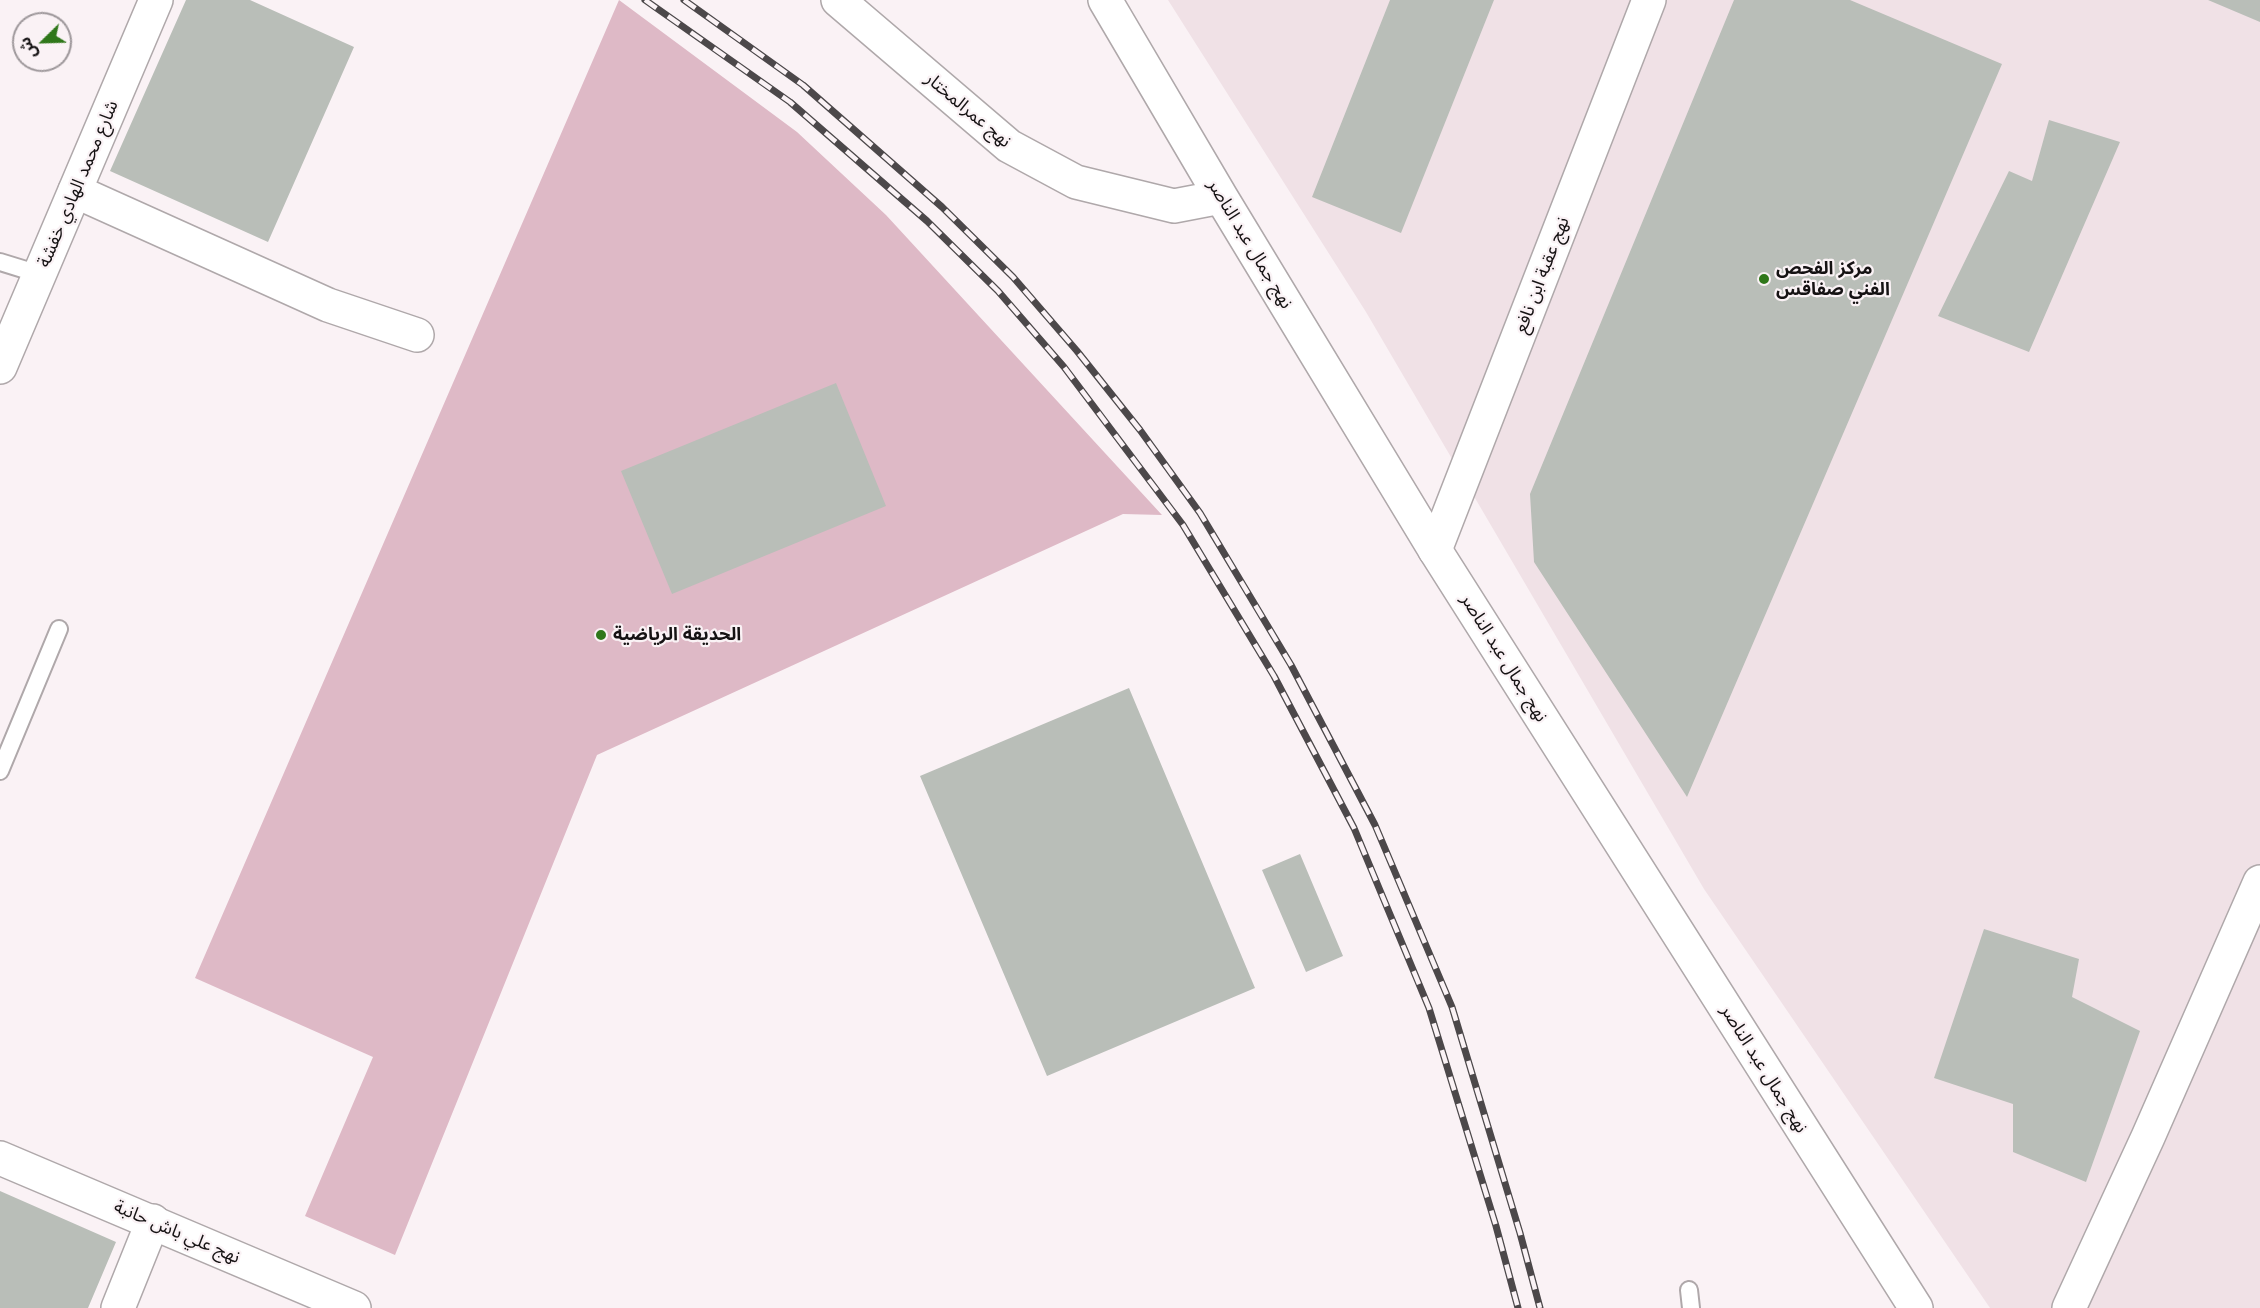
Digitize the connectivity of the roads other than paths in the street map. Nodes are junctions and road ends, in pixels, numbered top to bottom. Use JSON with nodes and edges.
{"nodes":[{"id":1,"x":156,"y":0,"type":"edge"},
{"id":2,"x":838,"y":0,"type":"edge"},
{"id":3,"x":1105,"y":0,"type":"edge"},
{"id":4,"x":1649,"y":0,"type":"edge"},
{"id":5,"x":75,"y":191,"type":"junction"},
{"id":6,"x":1221,"y":197,"type":"junction"},
{"id":7,"x":0,"y":262,"type":"edge"},
{"id":8,"x":39,"y":274,"type":"junction"},
{"id":9,"x":417,"y":335,"type":"dead end"},
{"id":10,"x":0,"y":367,"type":"edge"},
{"id":11,"x":1435,"y":550,"type":"junction"},
{"id":12,"x":59,"y":629,"type":"dead end"},
{"id":13,"x":0,"y":771,"type":"edge"},
{"id":14,"x":2260,"y":882,"type":"edge"},
{"id":15,"x":0,"y":1158,"type":"edge"},
{"id":16,"x":153,"y":1221,"type":"junction"},
{"id":17,"x":1689,"y":1290,"type":"dead end"},
{"id":18,"x":118,"y":1308,"type":"edge"},
{"id":19,"x":354,"y":1308,"type":"edge"},
{"id":20,"x":1691,"y":1308,"type":"edge"},
{"id":21,"x":1916,"y":1308,"type":"edge"},
{"id":22,"x":2069,"y":1308,"type":"edge"}],
"edges":[{"from":1,"to":5,"type":"street","name":"شارع محمد الهادي خفشة"},
{"from":2,"to":6,"type":"street","name":"نهج عمرالمختار"},
{"from":3,"to":6,"type":"street","name":"نهج جمال عبد الناصر"},
{"from":4,"to":11,"type":"street","name":"نهج عقبة ابن نافع"},
{"from":5,"to":8,"type":"street","name":"شارع محمد الهادي خفشة"},
{"from":5,"to":9,"type":"street"},
{"from":6,"to":11,"type":"street","name":"نهج جمال عبد الناصر"},
{"from":7,"to":8,"type":"lane"},
{"from":8,"to":10,"type":"street","name":"شارع محمد الهادي خفشة"},
{"from":11,"to":21,"type":"street","name":"نهج جمال عبد الناصر"},
{"from":12,"to":13,"type":"lane"},
{"from":14,"to":22,"type":"street"},
{"from":15,"to":16,"type":"street","name":"نهج علي باش حانبة"},
{"from":16,"to":18,"type":"street"},
{"from":16,"to":19,"type":"street","name":"نهج علي باش حانبة"},
{"from":17,"to":20,"type":"lane"}]}
